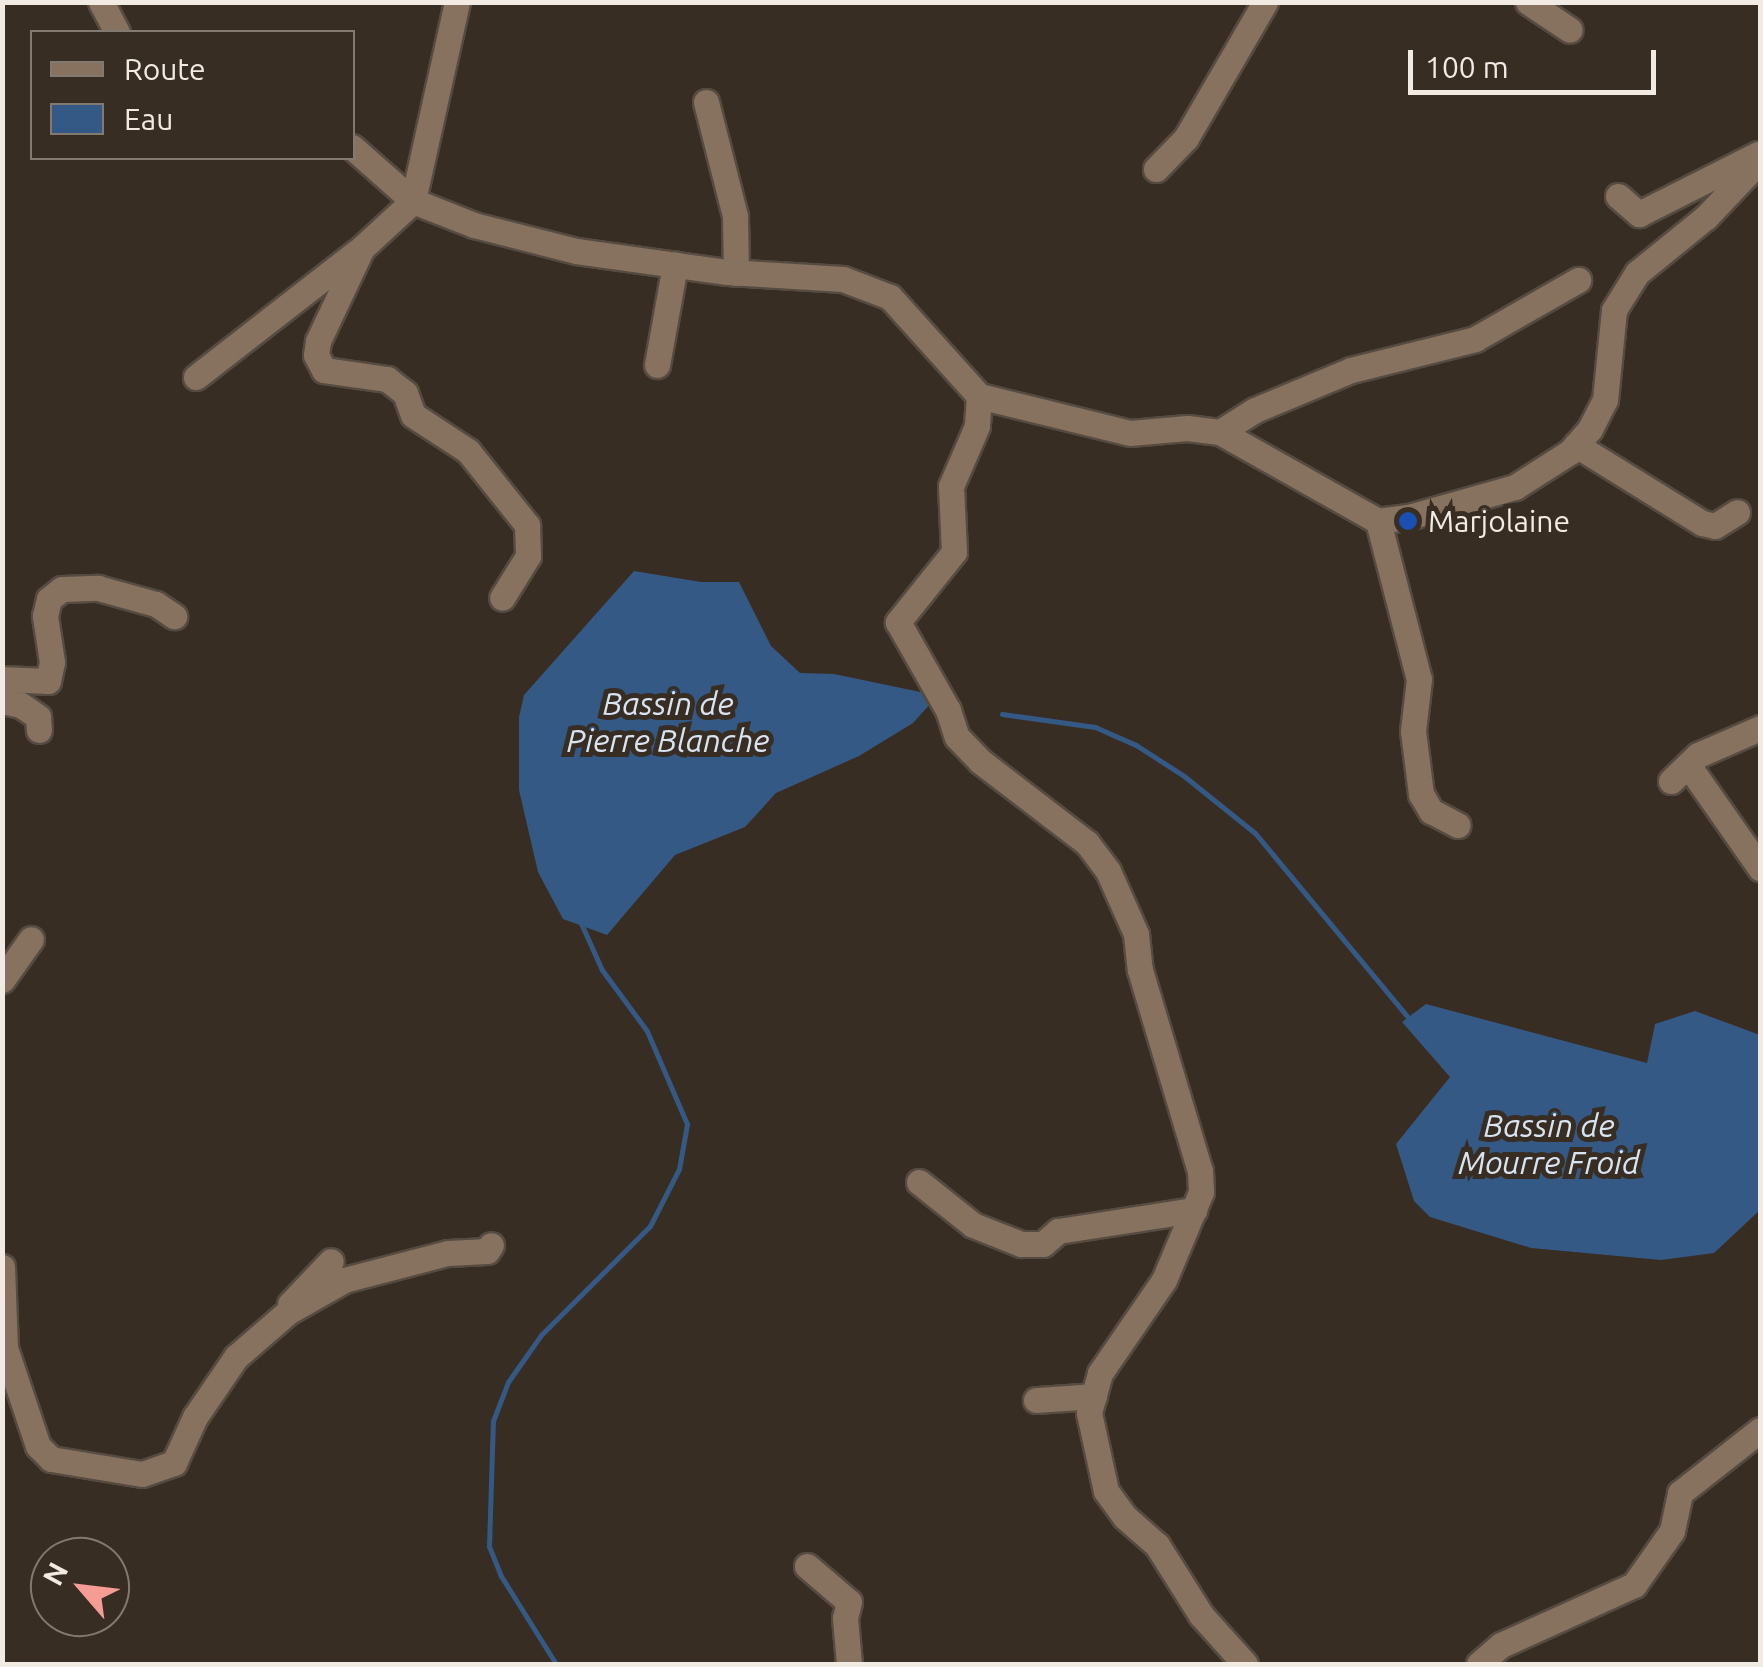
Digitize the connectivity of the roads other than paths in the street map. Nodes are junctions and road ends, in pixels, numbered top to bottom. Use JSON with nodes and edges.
{"nodes":[{"id":1,"x":100,"y":2,"type":"edge"},
{"id":2,"x":457,"y":2,"type":"edge"},
{"id":3,"x":1265,"y":2,"type":"edge"},
{"id":4,"x":1528,"y":2,"type":"edge"},
{"id":5,"x":117,"y":30,"type":"edge"},
{"id":6,"x":1570,"y":30,"type":"dead end"},
{"id":7,"x":706,"y":102,"type":"dead end"},
{"id":8,"x":355,"y":150,"type":"edge"},
{"id":9,"x":1760,"y":156,"type":"edge"},
{"id":10,"x":1156,"y":169,"type":"dead end"},
{"id":11,"x":1618,"y":196,"type":"dead end"},
{"id":12,"x":412,"y":201,"type":"junction"},
{"id":13,"x":362,"y":248,"type":"junction"},
{"id":14,"x":676,"y":265,"type":"junction"},
{"id":15,"x":736,"y":273,"type":"junction"},
{"id":16,"x":1578,"y":280,"type":"dead end"},
{"id":17,"x":657,"y":366,"type":"dead end"},
{"id":18,"x":196,"y":376,"type":"dead end"},
{"id":19,"x":979,"y":396,"type":"junction"},
{"id":20,"x":1220,"y":432,"type":"junction"},
{"id":21,"x":1576,"y":445,"type":"junction"},
{"id":22,"x":1737,"y":512,"type":"dead end"},
{"id":23,"x":1378,"y":521,"type":"junction"},
{"id":24,"x":502,"y":598,"type":"dead end"},
{"id":25,"x":174,"y":616,"type":"dead end"},
{"id":26,"x":2,"y":679,"type":"edge"},
{"id":27,"x":2,"y":701,"type":"edge"},
{"id":28,"x":1760,"y":728,"type":"edge"},
{"id":29,"x":39,"y":730,"type":"dead end"},
{"id":30,"x":1458,"y":824,"type":"dead end"},
{"id":31,"x":1760,"y":868,"type":"edge"},
{"id":32,"x":31,"y":940,"type":"dead end"},
{"id":33,"x":2,"y":980,"type":"edge"},
{"id":34,"x":918,"y":1182,"type":"dead end"},
{"id":35,"x":1194,"y":1210,"type":"junction"},
{"id":36,"x":492,"y":1245,"type":"dead end"},
{"id":37,"x":331,"y":1260,"type":"dead end"},
{"id":38,"x":2,"y":1267,"type":"edge"},
{"id":39,"x":288,"y":1312,"type":"junction"},
{"id":40,"x":1094,"y":1396,"type":"junction"},
{"id":41,"x":1036,"y":1400,"type":"dead end"},
{"id":42,"x":1760,"y":1430,"type":"edge"},
{"id":43,"x":807,"y":1566,"type":"dead end"},
{"id":44,"x":849,"y":1664,"type":"edge"},
{"id":45,"x":1245,"y":1664,"type":"edge"},
{"id":46,"x":1480,"y":1664,"type":"edge"}],
"edges":[{"from":1,"to":5,"type":"street"},
{"from":2,"to":12,"type":"street"},
{"from":3,"to":10,"type":"street"},
{"from":4,"to":6,"type":"street"},
{"from":7,"to":15,"type":"street"},
{"from":8,"to":12,"type":"street"},
{"from":9,"to":11,"type":"street"},
{"from":9,"to":21,"type":"street"},
{"from":12,"to":13,"type":"street"},
{"from":12,"to":14,"type":"street"},
{"from":13,"to":18,"type":"street"},
{"from":13,"to":24,"type":"street"},
{"from":14,"to":15,"type":"street"},
{"from":14,"to":17,"type":"street"},
{"from":15,"to":19,"type":"street"},
{"from":16,"to":20,"type":"street"},
{"from":19,"to":20,"type":"street"},
{"from":19,"to":35,"type":"street"},
{"from":20,"to":23,"type":"street"},
{"from":21,"to":22,"type":"street"},
{"from":21,"to":23,"type":"street"},
{"from":23,"to":30,"type":"street"},
{"from":25,"to":26,"type":"street"},
{"from":27,"to":29,"type":"street"},
{"from":28,"to":31,"type":"street"},
{"from":32,"to":33,"type":"street"},
{"from":34,"to":35,"type":"street"},
{"from":35,"to":40,"type":"street"},
{"from":36,"to":39,"type":"street"},
{"from":37,"to":39,"type":"street"},
{"from":38,"to":39,"type":"street"},
{"from":40,"to":41,"type":"street"},
{"from":40,"to":45,"type":"street"},
{"from":42,"to":46,"type":"street"},
{"from":43,"to":44,"type":"street"}]}
